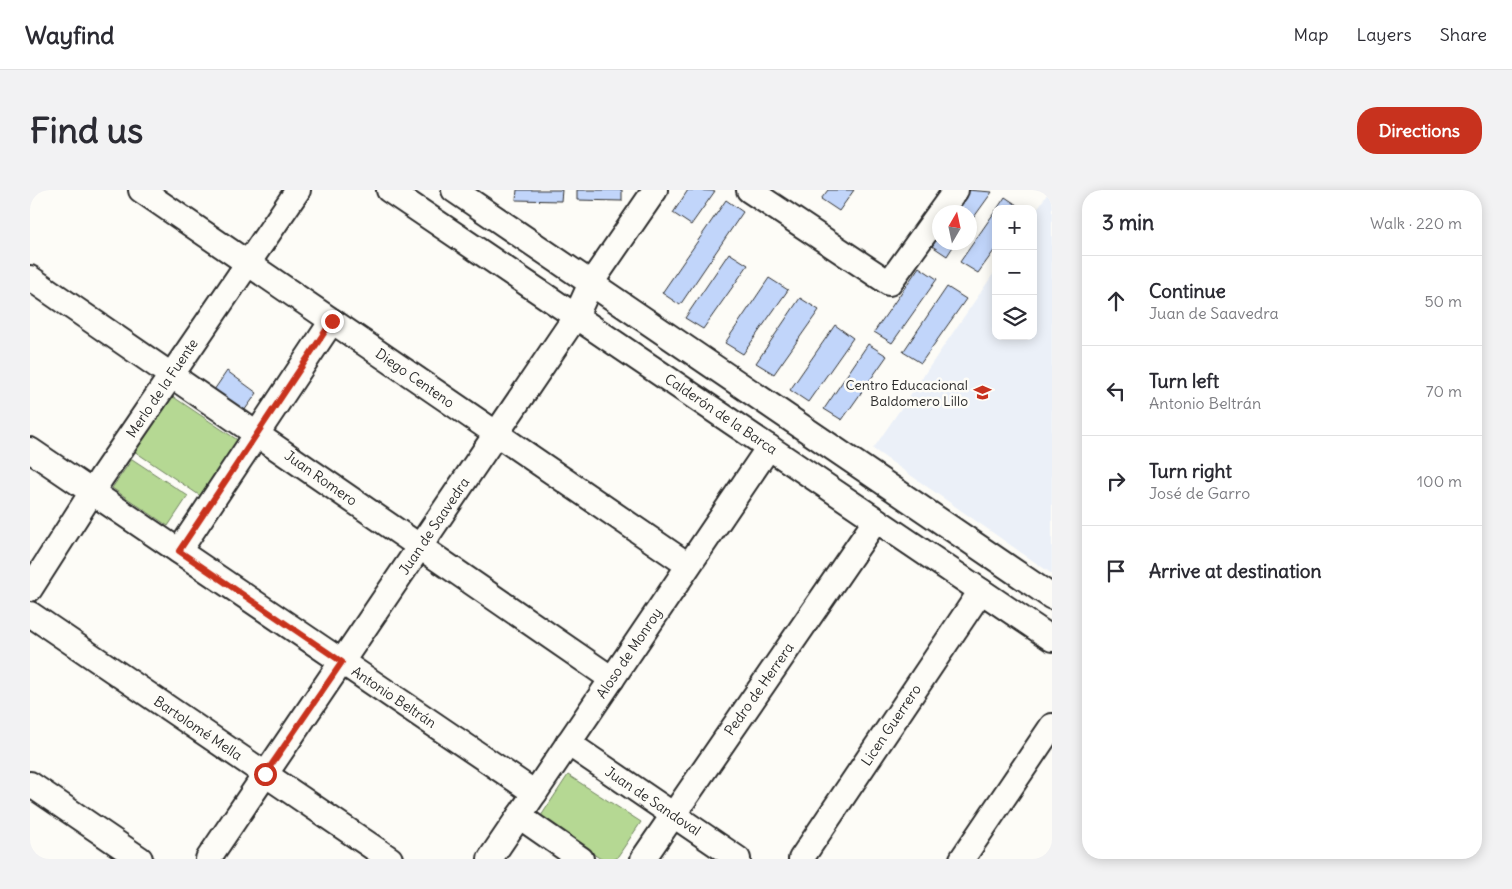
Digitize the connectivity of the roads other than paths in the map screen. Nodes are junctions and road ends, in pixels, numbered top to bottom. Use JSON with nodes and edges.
{"nodes":[{"id":1,"x":141,"y":190,"type":"edge"},
{"id":2,"x":298,"y":190,"type":"edge"},
{"id":3,"x":390,"y":190,"type":"edge"},
{"id":4,"x":454,"y":190,"type":"edge"},
{"id":5,"x":655,"y":190,"type":"edge"},
{"id":6,"x":750,"y":190,"type":"edge"},
{"id":7,"x":956,"y":190,"type":"edge"},
{"id":8,"x":248,"y":263,"type":"junction"},
{"id":9,"x":30,"y":278,"type":"edge"},
{"id":10,"x":591,"y":283,"type":"junction"},
{"id":11,"x":576,"y":316,"type":"junction"},
{"id":12,"x":332,"y":321,"type":"junction"},
{"id":13,"x":172,"y":375,"type":"junction"},
{"id":14,"x":257,"y":434,"type":"junction"},
{"id":15,"x":497,"y":434,"type":"junction"},
{"id":16,"x":769,"y":447,"type":"junction"},
{"id":17,"x":30,"y":450,"type":"edge"},
{"id":18,"x":93,"y":492,"type":"junction"},
{"id":19,"x":876,"y":520,"type":"junction"},
{"id":20,"x":420,"y":547,"type":"junction"},
{"id":21,"x":179,"y":551,"type":"junction"},
{"id":22,"x":688,"y":565,"type":"junction"},
{"id":23,"x":30,"y":589,"type":"edge"},
{"id":24,"x":981,"y":591,"type":"junction"},
{"id":25,"x":1052,"y":597,"type":"edge"},
{"id":26,"x":30,"y":614,"type":"edge"},
{"id":27,"x":1052,"y":639,"type":"edge"},
{"id":28,"x":342,"y":662,"type":"junction"},
{"id":29,"x":612,"y":679,"type":"junction"},
{"id":30,"x":1052,"y":726,"type":"edge"},
{"id":31,"x":568,"y":743,"type":"junction"},
{"id":32,"x":265,"y":774,"type":"junction"},
{"id":33,"x":30,"y":784,"type":"edge"},
{"id":34,"x":534,"y":793,"type":"junction"},
{"id":35,"x":673,"y":814,"type":"junction"},
{"id":36,"x":519,"y":816,"type":"junction"},
{"id":37,"x":140,"y":859,"type":"edge"},
{"id":38,"x":208,"y":859,"type":"edge"},
{"id":39,"x":390,"y":859,"type":"edge"},
{"id":40,"x":490,"y":859,"type":"edge"},
{"id":41,"x":581,"y":859,"type":"edge"},
{"id":42,"x":643,"y":859,"type":"edge"},
{"id":43,"x":738,"y":859,"type":"edge"},
{"id":44,"x":801,"y":859,"type":"edge"},
{"id":45,"x":962,"y":859,"type":"edge"}],
"edges":[{"from":1,"to":8,"type":"street","name":"Diego Centeno"},
{"from":2,"to":8,"type":"street","name":"Merlo de la Fuente"},
{"from":3,"to":11,"type":"street","name":"Calderón de la Barca"},
{"from":4,"to":10,"type":"street"},
{"from":5,"to":10,"type":"street","name":"Juan de Saavedra"},
{"from":6,"to":7,"type":"street"},
{"from":8,"to":12,"type":"street","name":"Diego Centeno"},
{"from":8,"to":13,"type":"street","name":"Merlo de la Fuente"},
{"from":9,"to":13,"type":"street","name":"Juan Romero"},
{"from":10,"to":11,"type":"street","name":"Juan de Saavedra"},
{"from":10,"to":25,"type":"street"},
{"from":11,"to":15,"type":"street","name":"Juan de Saavedra"},
{"from":11,"to":16,"type":"street","name":"Calderón de la Barca"},
{"from":12,"to":14,"type":"street"},
{"from":12,"to":15,"type":"street","name":"Diego Centeno"},
{"from":13,"to":14,"type":"street","name":"Juan Romero"},
{"from":13,"to":18,"type":"street","name":"Merlo de la Fuente"},
{"from":14,"to":20,"type":"street","name":"Juan Romero"},
{"from":14,"to":21,"type":"street"},
{"from":15,"to":20,"type":"street","name":"Juan de Saavedra"},
{"from":15,"to":22,"type":"street","name":"Diego Centeno"},
{"from":16,"to":19,"type":"street","name":"Calderón de la Barca"},
{"from":16,"to":22,"type":"street","name":"Aloso de Monroy"},
{"from":17,"to":18,"type":"street","name":"Antonio Beltrán"},
{"from":18,"to":21,"type":"street","name":"Antonio Beltrán"},
{"from":18,"to":23,"type":"street","name":"Merlo de la Fuente"},
{"from":19,"to":24,"type":"street","name":"Calderón de la Barca"},
{"from":19,"to":35,"type":"street","name":"Pedro de Herrera"},
{"from":20,"to":28,"type":"street","name":"Juan de Saavedra"},
{"from":20,"to":29,"type":"street","name":"Juan Romero"},
{"from":21,"to":28,"type":"street","name":"Antonio Beltrán"},
{"from":22,"to":29,"type":"street","name":"Aloso de Monroy"},
{"from":24,"to":27,"type":"street","name":"Calderón de la Barca"},
{"from":24,"to":44,"type":"street","name":"Licen Guerrero"},
{"from":26,"to":32,"type":"street","name":"Bartolomé Mella"},
{"from":28,"to":32,"type":"street","name":"Juan de Saavedra"},
{"from":28,"to":34,"type":"street","name":"Antonio Beltrán"},
{"from":29,"to":31,"type":"street","name":"Aloso de Monroy"},
{"from":30,"to":45,"type":"street"},
{"from":31,"to":34,"type":"street","name":"Aloso de Monroy"},
{"from":31,"to":35,"type":"street","name":"Juan de Sandoval"},
{"from":32,"to":38,"type":"street","name":"Juan de Saavedra"},
{"from":32,"to":39,"type":"street","name":"Bartolomé Mella"},
{"from":33,"to":37,"type":"street"},
{"from":34,"to":36,"type":"street","name":"Aloso de Monroy"},
{"from":35,"to":42,"type":"street","name":"Pedro de Herrera"},
{"from":35,"to":43,"type":"street","name":"Juan de Sandoval"},
{"from":36,"to":40,"type":"street","name":"Aloso de Monroy"},
{"from":36,"to":41,"type":"street"}]}
